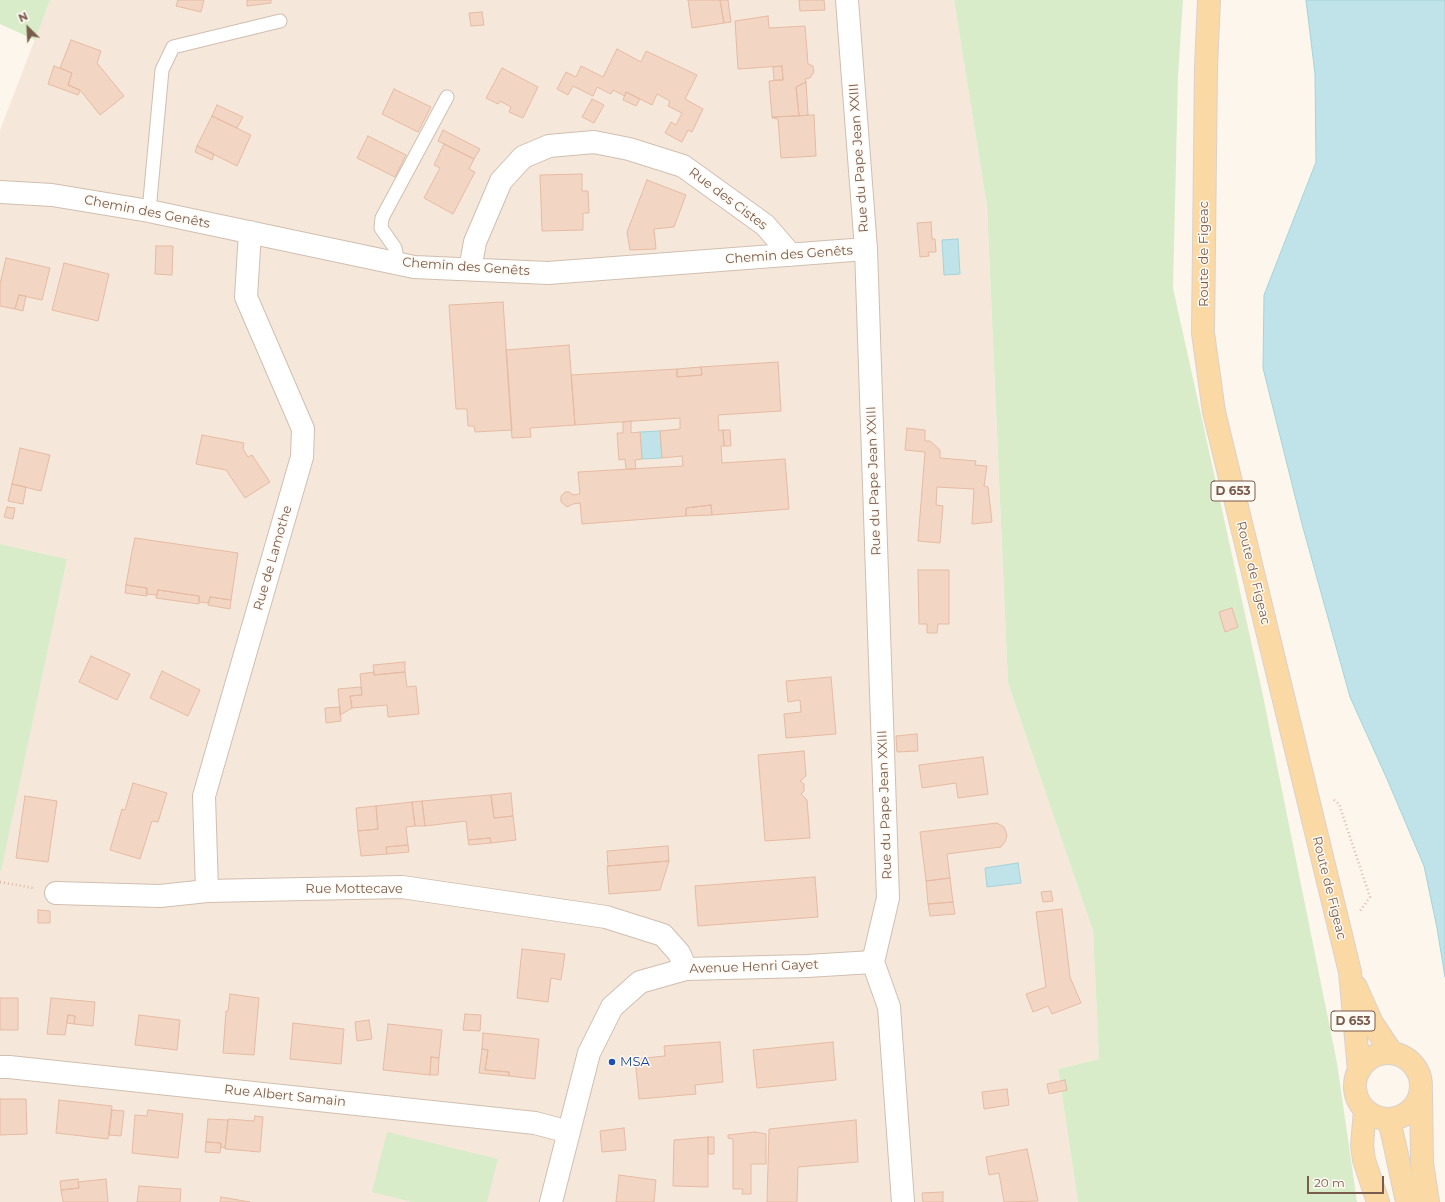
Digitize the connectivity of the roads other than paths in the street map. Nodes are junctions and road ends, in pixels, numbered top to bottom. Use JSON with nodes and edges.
{"nodes":[{"id":1,"x":848,"y":0,"type":"edge"},
{"id":2,"x":1209,"y":0,"type":"edge"},
{"id":3,"x":280,"y":21,"type":"dead end"},
{"id":4,"x":447,"y":97,"type":"dead end"},
{"id":5,"x":0,"y":192,"type":"edge"},
{"id":6,"x":149,"y":211,"type":"junction"},
{"id":7,"x":250,"y":232,"type":"junction"},
{"id":8,"x":866,"y":249,"type":"junction"},
{"id":9,"x":791,"y":254,"type":"junction"},
{"id":10,"x":398,"y":263,"type":"junction"},
{"id":11,"x":470,"y":269,"type":"junction"},
{"id":12,"x":207,"y":891,"type":"junction"},
{"id":13,"x":56,"y":893,"type":"road end"},
{"id":14,"x":873,"y":962,"type":"junction"},
{"id":15,"x":686,"y":969,"type":"junction"},
{"id":16,"x":1350,"y":972,"type":"junction"},
{"id":17,"x":1392,"y":1053,"type":"junction"},
{"id":18,"x":0,"y":1067,"type":"edge"},
{"id":19,"x":1358,"y":1071,"type":"junction"},
{"id":20,"x":1422,"y":1093,"type":"junction"},
{"id":21,"x":1365,"y":1110,"type":"junction"},
{"id":22,"x":1389,"y":1120,"type":"junction"},
{"id":23,"x":569,"y":1132,"type":"junction"},
{"id":24,"x":551,"y":1202,"type":"edge"},
{"id":25,"x":903,"y":1202,"type":"edge"},
{"id":26,"x":1378,"y":1202,"type":"edge"},
{"id":27,"x":1407,"y":1202,"type":"edge"},
{"id":28,"x":1428,"y":1202,"type":"edge"}],
"edges":[{"from":1,"to":8,"type":"street","name":"Rue du Pape Jean XXIII"},
{"from":2,"to":16,"type":"main road","name":"Route de Figeac","number":"D 653"},
{"from":3,"to":6,"type":"lane"},
{"from":4,"to":10,"type":"lane"},
{"from":5,"to":6,"type":"street","name":"Chemin des Genêts"},
{"from":6,"to":7,"type":"street","name":"Chemin des Genêts"},
{"from":7,"to":10,"type":"street","name":"Chemin des Genêts"},
{"from":7,"to":12,"type":"street","name":"Rue de Lamothe"},
{"from":8,"to":9,"type":"street","name":"Chemin des Genêts"},
{"from":8,"to":14,"type":"street","name":"Rue du Pape Jean XXIII"},
{"from":9,"to":11,"type":"street","name":"Chemin des Genêts"},
{"from":9,"to":11,"type":"street","name":"Rue des Cistes"},
{"from":10,"to":11,"type":"street","name":"Chemin des Genêts"},
{"from":12,"to":13,"type":"street","name":"Rue Mottecave"},
{"from":12,"to":15,"type":"street","name":"Rue Mottecave"},
{"from":14,"to":15,"type":"street","name":"Avenue Henri Gayet"},
{"from":14,"to":25,"type":"street"},
{"from":15,"to":23,"type":"street","name":"Avenue Henri Gayet"},
{"from":16,"to":17,"type":"main road","name":"Route de Figeac","number":"D 653"},
{"from":16,"to":19,"type":"main road","name":"Route de Figeac","number":"D 653"},
{"from":17,"to":19,"type":"main road"},
{"from":17,"to":20,"type":"main road"},
{"from":18,"to":23,"type":"street","name":"Rue Albert Samain"},
{"from":19,"to":21,"type":"main road"},
{"from":20,"to":22,"type":"main road"},
{"from":20,"to":28,"type":"main road"},
{"from":21,"to":22,"type":"main road"},
{"from":21,"to":26,"type":"main road"},
{"from":22,"to":27,"type":"main road"},
{"from":23,"to":24,"type":"street","name":"Avenue Henri Gayet"}]}
